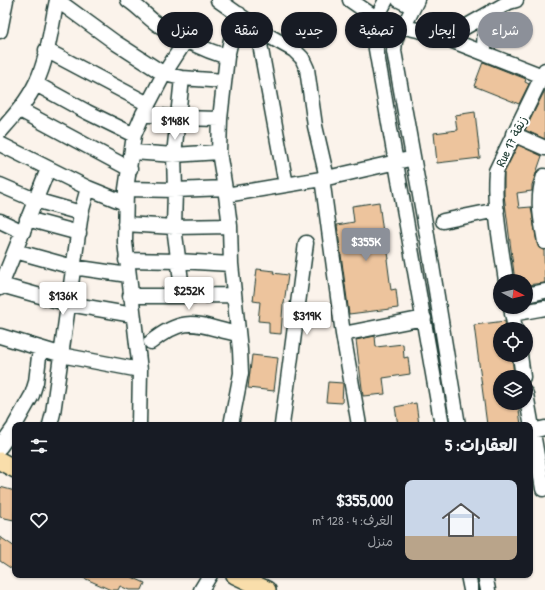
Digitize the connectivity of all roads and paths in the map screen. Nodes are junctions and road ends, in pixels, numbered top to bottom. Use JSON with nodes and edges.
{"nodes":[{"id":1,"x":6,"y":0,"type":"edge"},
{"id":2,"x":57,"y":0,"type":"edge"},
{"id":3,"x":218,"y":0,"type":"edge"},
{"id":4,"x":350,"y":0,"type":"edge"},
{"id":5,"x":386,"y":0,"type":"edge"},
{"id":6,"x":399,"y":0,"type":"edge"},
{"id":7,"x":132,"y":1,"type":"edge"},
{"id":8,"x":512,"y":1,"type":"edge"},
{"id":9,"x":415,"y":3,"type":"edge"},
{"id":10,"x":236,"y":12,"type":"edge"},
{"id":11,"x":367,"y":12,"type":"edge"},
{"id":12,"x":379,"y":12,"type":"edge"},
{"id":13,"x":492,"y":12,"type":"edge"},
{"id":14,"x":407,"y":19,"type":"edge"},
{"id":15,"x":157,"y":23,"type":"edge"},
{"id":16,"x":0,"y":31,"type":"edge"},
{"id":17,"x":273,"y":38,"type":"edge"},
{"id":18,"x":470,"y":47,"type":"edge"},
{"id":19,"x":181,"y":48,"type":"edge"},
{"id":20,"x":201,"y":48,"type":"edge"},
{"id":21,"x":229,"y":48,"type":"edge"},
{"id":22,"x":262,"y":48,"type":"edge"},
{"id":23,"x":376,"y":48,"type":"edge"},
{"id":24,"x":394,"y":48,"type":"edge"},
{"id":25,"x":484,"y":48,"type":"edge"},
{"id":26,"x":46,"y":50,"type":"junction"},
{"id":27,"x":484,"y":52,"type":"junction"},
{"id":28,"x":227,"y":57,"type":"junction"},
{"id":29,"x":164,"y":74,"type":"junction"},
{"id":30,"x":544,"y":74,"type":"edge"},
{"id":31,"x":182,"y":78,"type":"junction"},
{"id":32,"x":224,"y":81,"type":"junction"},
{"id":33,"x":36,"y":84,"type":"junction"},
{"id":34,"x":145,"y":109,"type":"junction"},
{"id":35,"x":20,"y":110,"type":"junction"},
{"id":36,"x":177,"y":118,"type":"junction"},
{"id":37,"x":220,"y":119,"type":"junction"},
{"id":38,"x":0,"y":132,"type":"edge"},
{"id":39,"x":513,"y":134,"type":"junction"},
{"id":40,"x":134,"y":136,"type":"junction"},
{"id":41,"x":0,"y":144,"type":"edge"},
{"id":42,"x":545,"y":148,"type":"edge"},
{"id":43,"x":132,"y":152,"type":"junction"},
{"id":44,"x":218,"y":152,"type":"junction"},
{"id":45,"x":174,"y":155,"type":"junction"},
{"id":46,"x":413,"y":159,"type":"junction"},
{"id":47,"x":397,"y":162,"type":"junction"},
{"id":48,"x":48,"y":168,"type":"junction"},
{"id":49,"x":130,"y":169,"type":"junction"},
{"id":50,"x":544,"y":176,"type":"edge"},
{"id":51,"x":325,"y":178,"type":"junction"},
{"id":52,"x":0,"y":185,"type":"edge"},
{"id":53,"x":286,"y":186,"type":"junction"},
{"id":54,"x":88,"y":188,"type":"junction"},
{"id":55,"x":175,"y":190,"type":"junction"},
{"id":56,"x":226,"y":191,"type":"junction"},
{"id":57,"x":126,"y":196,"type":"junction"},
{"id":58,"x":35,"y":200,"type":"junction"},
{"id":59,"x":497,"y":210,"type":"junction"},
{"id":60,"x":81,"y":213,"type":"junction"},
{"id":61,"x":0,"y":221,"type":"edge"},
{"id":62,"x":443,"y":222,"type":"dead end"},
{"id":63,"x":125,"y":224,"type":"junction"},
{"id":64,"x":25,"y":226,"type":"junction"},
{"id":65,"x":230,"y":226,"type":"junction"},
{"id":66,"x":174,"y":227,"type":"junction"},
{"id":67,"x":79,"y":233,"type":"junction"},
{"id":68,"x":545,"y":242,"type":"edge"},
{"id":69,"x":306,"y":243,"type":"dead end"},
{"id":70,"x":15,"y":251,"type":"junction"},
{"id":71,"x":126,"y":260,"type":"junction"},
{"id":72,"x":178,"y":261,"type":"junction"},
{"id":73,"x":4,"y":263,"type":"edge"},
{"id":74,"x":231,"y":264,"type":"junction"},
{"id":75,"x":73,"y":267,"type":"junction"},
{"id":76,"x":505,"y":274,"type":"edge"},
{"id":77,"x":128,"y":275,"type":"junction"},
{"id":78,"x":1,"y":286,"type":"edge"},
{"id":79,"x":545,"y":291,"type":"edge"},
{"id":80,"x":533,"y":294,"type":"edge"},
{"id":81,"x":234,"y":295,"type":"junction"},
{"id":82,"x":130,"y":296,"type":"junction"},
{"id":83,"x":183,"y":296,"type":"junction"},
{"id":84,"x":69,"y":304,"type":"junction"},
{"id":85,"x":545,"y":308,"type":"edge"},
{"id":86,"x":533,"y":309,"type":"edge"},
{"id":87,"x":133,"y":315,"type":"junction"},
{"id":88,"x":424,"y":318,"type":"junction"},
{"id":89,"x":238,"y":334,"type":"junction"},
{"id":90,"x":343,"y":334,"type":"junction"},
{"id":91,"x":0,"y":336,"type":"edge"},
{"id":92,"x":151,"y":342,"type":"dead end"},
{"id":93,"x":40,"y":348,"type":"junction"},
{"id":94,"x":61,"y":354,"type":"junction"},
{"id":95,"x":140,"y":370,"type":"junction"},
{"id":96,"x":532,"y":410,"type":"edge"},
{"id":97,"x":17,"y":422,"type":"edge"},
{"id":98,"x":51,"y":422,"type":"edge"},
{"id":99,"x":139,"y":422,"type":"edge"},
{"id":100,"x":232,"y":422,"type":"edge"},
{"id":101,"x":282,"y":422,"type":"edge"},
{"id":102,"x":358,"y":422,"type":"edge"},
{"id":103,"x":441,"y":422,"type":"edge"},
{"id":104,"x":458,"y":422,"type":"edge"},
{"id":105,"x":12,"y":429,"type":"edge"},
{"id":106,"x":539,"y":430,"type":"edge"},
{"id":107,"x":0,"y":447,"type":"edge"},
{"id":108,"x":0,"y":461,"type":"edge"},
{"id":109,"x":12,"y":467,"type":"edge"},
{"id":110,"x":539,"y":490,"type":"edge"},
{"id":111,"x":208,"y":578,"type":"edge"},
{"id":112,"x":242,"y":578,"type":"edge"},
{"id":113,"x":469,"y":578,"type":"edge"},
{"id":114,"x":486,"y":578,"type":"edge"},
{"id":115,"x":257,"y":585,"type":"edge"},
{"id":116,"x":201,"y":590,"type":"edge"},
{"id":117,"x":471,"y":590,"type":"edge"},
{"id":118,"x":488,"y":590,"type":"edge"}],
"edges":[{"from":1,"to":16,"type":"street"},
{"from":2,"to":26,"type":"street"},
{"from":2,"to":29,"type":"street"},
{"from":3,"to":10,"type":"street"},
{"from":4,"to":11,"type":"street"},
{"from":5,"to":12,"type":"street"},
{"from":6,"to":9,"type":"street"},
{"from":7,"to":15,"type":"street"},
{"from":8,"to":13,"type":"street"},
{"from":9,"to":14,"type":"street"},
{"from":17,"to":51,"type":"street"},
{"from":18,"to":27,"type":"street"},
{"from":19,"to":29,"type":"street"},
{"from":20,"to":28,"type":"street"},
{"from":21,"to":28,"type":"street"},
{"from":22,"to":53,"type":"street"},
{"from":23,"to":47,"type":"street"},
{"from":24,"to":46,"type":"street"},
{"from":25,"to":27,"type":"street"},
{"from":26,"to":33,"type":"street"},
{"from":26,"to":34,"type":"street"},
{"from":27,"to":30,"type":"street"},
{"from":28,"to":32,"type":"street"},
{"from":29,"to":31,"type":"street"},
{"from":29,"to":34,"type":"street"},
{"from":30,"to":39,"type":"street","name":"Rue 17 زنقة"},
{"from":31,"to":32,"type":"street"},
{"from":31,"to":36,"type":"street"},
{"from":32,"to":37,"type":"street"},
{"from":33,"to":35,"type":"street"},
{"from":33,"to":40,"type":"street"},
{"from":34,"to":36,"type":"street"},
{"from":34,"to":40,"type":"street"},
{"from":35,"to":38,"type":"street"},
{"from":35,"to":49,"type":"street"},
{"from":36,"to":37,"type":"street"},
{"from":36,"to":45,"type":"street"},
{"from":37,"to":44,"type":"street"},
{"from":39,"to":42,"type":"street"},
{"from":39,"to":59,"type":"street","name":"Rue 17 زنقة"},
{"from":40,"to":43,"type":"street"},
{"from":41,"to":48,"type":"street"},
{"from":43,"to":45,"type":"street"},
{"from":43,"to":49,"type":"street"},
{"from":44,"to":45,"type":"street"},
{"from":44,"to":56,"type":"street"},
{"from":45,"to":55,"type":"street"},
{"from":46,"to":47,"type":"street"},
{"from":46,"to":104,"type":"street"},
{"from":47,"to":51,"type":"street"},
{"from":47,"to":88,"type":"street"},
{"from":48,"to":54,"type":"street"},
{"from":48,"to":58,"type":"street"},
{"from":49,"to":57,"type":"street"},
{"from":50,"to":68,"type":"street"},
{"from":51,"to":53,"type":"street"},
{"from":51,"to":90,"type":"street"},
{"from":52,"to":58,"type":"street"},
{"from":53,"to":56,"type":"street"},
{"from":54,"to":57,"type":"street"},
{"from":54,"to":60,"type":"street"},
{"from":55,"to":56,"type":"street"},
{"from":55,"to":57,"type":"street"},
{"from":55,"to":66,"type":"street"},
{"from":56,"to":65,"type":"street"},
{"from":57,"to":63,"type":"street"},
{"from":58,"to":60,"type":"street"},
{"from":58,"to":64,"type":"street"},
{"from":59,"to":62,"type":"street"},
{"from":59,"to":76,"type":"street","name":"Rue 17 زنقة"},
{"from":60,"to":67,"type":"street"},
{"from":61,"to":64,"type":"street"},
{"from":63,"to":66,"type":"street"},
{"from":63,"to":71,"type":"street"},
{"from":64,"to":67,"type":"street"},
{"from":64,"to":70,"type":"street"},
{"from":65,"to":66,"type":"street"},
{"from":65,"to":74,"type":"street"},
{"from":66,"to":72,"type":"street"},
{"from":67,"to":75,"type":"street"},
{"from":69,"to":101,"type":"street"},
{"from":70,"to":73,"type":"street"},
{"from":70,"to":75,"type":"street"},
{"from":71,"to":72,"type":"street"},
{"from":71,"to":77,"type":"street"},
{"from":72,"to":74,"type":"street"},
{"from":72,"to":83,"type":"street"},
{"from":73,"to":78,"type":"street"},
{"from":74,"to":81,"type":"street"},
{"from":75,"to":77,"type":"street"},
{"from":75,"to":84,"type":"street"},
{"from":77,"to":82,"type":"street"},
{"from":78,"to":84,"type":"street"},
{"from":79,"to":80,"type":"street"},
{"from":81,"to":83,"type":"street"},
{"from":81,"to":89,"type":"street"},
{"from":82,"to":83,"type":"street"},
{"from":82,"to":87,"type":"street"},
{"from":84,"to":87,"type":"street"},
{"from":84,"to":94,"type":"street"},
{"from":85,"to":86,"type":"street"},
{"from":87,"to":95,"type":"street"},
{"from":88,"to":90,"type":"street"},
{"from":88,"to":103,"type":"street"},
{"from":89,"to":92,"type":"street"},
{"from":89,"to":100,"type":"street"},
{"from":90,"to":102,"type":"street"},
{"from":91,"to":93,"type":"street"},
{"from":93,"to":94,"type":"street"},
{"from":93,"to":97,"type":"street"},
{"from":94,"to":95,"type":"street"},
{"from":94,"to":98,"type":"street"},
{"from":95,"to":99,"type":"street"},
{"from":96,"to":106,"type":"street"},
{"from":105,"to":107,"type":"street"},
{"from":106,"to":110,"type":"street"},
{"from":108,"to":109,"type":"main road"},
{"from":111,"to":116,"type":"street"},
{"from":112,"to":115,"type":"main road"},
{"from":113,"to":117,"type":"street"},
{"from":114,"to":118,"type":"street"}]}
